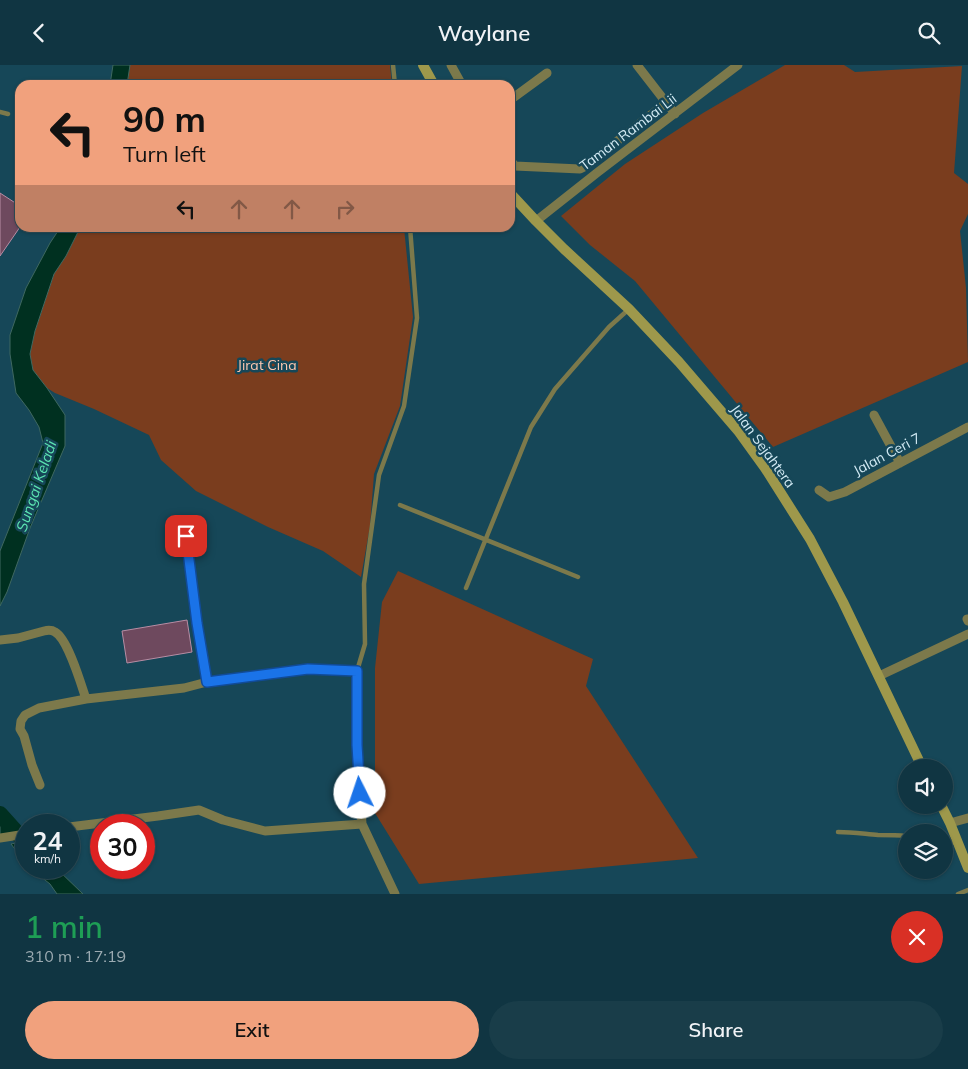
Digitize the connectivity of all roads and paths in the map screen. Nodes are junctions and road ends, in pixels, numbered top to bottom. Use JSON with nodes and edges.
{"nodes":[{"id":1,"x":393,"y":65,"type":"edge"},
{"id":2,"x":423,"y":65,"type":"edge"},
{"id":3,"x":451,"y":65,"type":"edge"},
{"id":4,"x":636,"y":65,"type":"edge"},
{"id":5,"x":738,"y":65,"type":"edge"},
{"id":6,"x":547,"y":73,"type":"dead end"},
{"id":7,"x":394,"y":80,"type":"edge"},
{"id":8,"x":431,"y":80,"type":"edge"},
{"id":9,"x":459,"y":80,"type":"edge"},
{"id":10,"x":515,"y":96,"type":"edge"},
{"id":11,"x":666,"y":103,"type":"junction"},
{"id":12,"x":0,"y":112,"type":"edge"},
{"id":13,"x":8,"y":114,"type":"dead end"},
{"id":14,"x":675,"y":114,"type":"junction"},
{"id":15,"x":515,"y":166,"type":"edge"},
{"id":16,"x":515,"y":198,"type":"edge"},
{"id":17,"x":536,"y":221,"type":"junction"},
{"id":18,"x":410,"y":232,"type":"edge"},
{"id":19,"x":629,"y":309,"type":"junction"},
{"id":20,"x":874,"y":415,"type":"dead end"},
{"id":21,"x":968,"y":427,"type":"edge"},
{"id":22,"x":900,"y":463,"type":"junction"},
{"id":23,"x":819,"y":490,"type":"dead end"},
{"id":24,"x":400,"y":505,"type":"dead end"},
{"id":25,"x":186,"y":536,"type":"dead end"},
{"id":26,"x":485,"y":540,"type":"junction"},
{"id":27,"x":578,"y":577,"type":"dead end"},
{"id":28,"x":466,"y":588,"type":"dead end"},
{"id":29,"x":968,"y":634,"type":"edge"},
{"id":30,"x":0,"y":640,"type":"edge"},
{"id":31,"x":357,"y":671,"type":"junction"},
{"id":32,"x":879,"y":676,"type":"junction"},
{"id":33,"x":207,"y":682,"type":"junction"},
{"id":34,"x":86,"y":699,"type":"junction"},
{"id":35,"x":918,"y":759,"type":"edge"},
{"id":36,"x":40,"y":785,"type":"dead end"},
{"id":37,"x":946,"y":814,"type":"edge"},
{"id":38,"x":968,"y":818,"type":"edge"},
{"id":39,"x":950,"y":823,"type":"junction"},
{"id":40,"x":80,"y":825,"type":"edge"},
{"id":41,"x":362,"y":825,"type":"junction"},
{"id":42,"x":838,"y":832,"type":"dead end"},
{"id":43,"x":898,"y":835,"type":"edge"},
{"id":44,"x":15,"y":836,"type":"edge"},
{"id":45,"x":0,"y":838,"type":"edge"},
{"id":46,"x":953,"y":842,"type":"edge"},
{"id":47,"x":958,"y":843,"type":"junction"},
{"id":48,"x":968,"y":868,"type":"edge"},
{"id":49,"x":968,"y":890,"type":"edge"},
{"id":50,"x":395,"y":894,"type":"edge"},
{"id":51,"x":958,"y":894,"type":"edge"}],
"edges":[{"from":1,"to":7,"type":"lane"},
{"from":2,"to":8,"type":"street"},
{"from":3,"to":9,"type":"street"},
{"from":4,"to":11,"type":"street"},
{"from":5,"to":14,"type":"street","name":"Taman Rambai Lii"},
{"from":6,"to":10,"type":"street"},
{"from":11,"to":14,"type":"street"},
{"from":11,"to":15,"type":"street"},
{"from":12,"to":13,"type":"lane"},
{"from":14,"to":17,"type":"street","name":"Taman Rambai Lii"},
{"from":16,"to":17,"type":"street","name":"Jalan Sejahtera"},
{"from":17,"to":19,"type":"street","name":"Jalan Sejahtera"},
{"from":18,"to":31,"type":"lane"},
{"from":19,"to":26,"type":"lane"},
{"from":19,"to":32,"type":"street","name":"Jalan Sejahtera"},
{"from":20,"to":22,"type":"street"},
{"from":21,"to":22,"type":"street","name":"Jalan Ceri 7"},
{"from":22,"to":23,"type":"street","name":"Jalan Ceri 7"},
{"from":24,"to":26,"type":"lane"},
{"from":25,"to":33,"type":"street"},
{"from":26,"to":27,"type":"lane"},
{"from":26,"to":28,"type":"lane"},
{"from":29,"to":32,"type":"street"},
{"from":30,"to":34,"type":"street"},
{"from":31,"to":33,"type":"street"},
{"from":31,"to":41,"type":"street"},
{"from":32,"to":35,"type":"street","name":"Jalan Sejahtera"},
{"from":33,"to":34,"type":"street"},
{"from":34,"to":36,"type":"street"},
{"from":37,"to":39,"type":"street"},
{"from":38,"to":39,"type":"street"},
{"from":39,"to":47,"type":"street"},
{"from":40,"to":41,"type":"street"},
{"from":41,"to":50,"type":"street"},
{"from":42,"to":43,"type":"lane"},
{"from":44,"to":45,"type":"street"},
{"from":46,"to":47,"type":"lane"},
{"from":47,"to":48,"type":"street"},
{"from":49,"to":51,"type":"lane"}]}
